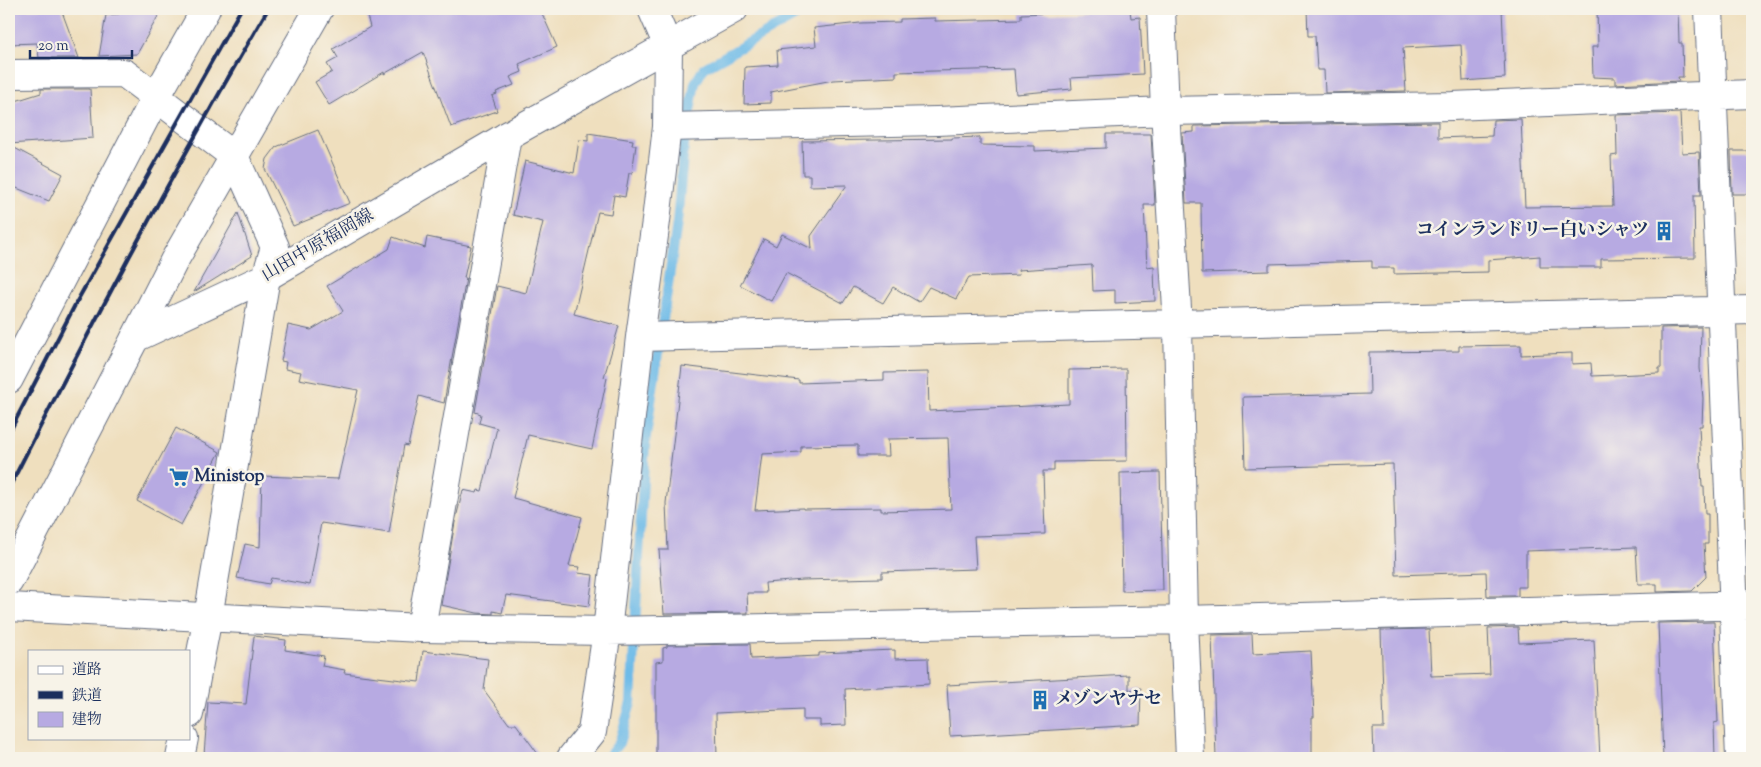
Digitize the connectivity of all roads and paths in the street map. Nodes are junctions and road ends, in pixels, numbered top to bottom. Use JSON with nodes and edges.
{"nodes":[{"id":1,"x":206,"y":9,"type":"edge"},
{"id":2,"x":319,"y":9,"type":"edge"},
{"id":3,"x":652,"y":9,"type":"edge"},
{"id":4,"x":734,"y":9,"type":"edge"},
{"id":5,"x":1161,"y":9,"type":"edge"},
{"id":6,"x":1709,"y":9,"type":"edge"},
{"id":7,"x":668,"y":46,"type":"junction"},
{"id":8,"x":9,"y":74,"type":"edge"},
{"id":9,"x":1752,"y":94,"type":"edge"},
{"id":10,"x":1712,"y":96,"type":"junction"},
{"id":11,"x":156,"y":97,"type":"junction"},
{"id":12,"x":1165,"y":111,"type":"junction"},
{"id":13,"x":667,"y":127,"type":"junction"},
{"id":14,"x":508,"y":136,"type":"junction"},
{"id":15,"x":234,"y":156,"type":"junction"},
{"id":16,"x":266,"y":277,"type":"junction"},
{"id":17,"x":1752,"y":310,"type":"edge"},
{"id":18,"x":1722,"y":311,"type":"junction"},
{"id":19,"x":1178,"y":324,"type":"junction"},
{"id":20,"x":135,"y":338,"type":"junction"},
{"id":21,"x":640,"y":338,"type":"junction"},
{"id":22,"x":9,"y":379,"type":"edge"},
{"id":23,"x":9,"y":581,"type":"edge"},
{"id":24,"x":1743,"y":606,"type":"edge"},
{"id":25,"x":9,"y":607,"type":"edge"},
{"id":26,"x":208,"y":617,"type":"junction"},
{"id":27,"x":1184,"y":620,"type":"junction"},
{"id":28,"x":421,"y":628,"type":"junction"},
{"id":29,"x":607,"y":631,"type":"junction"},
{"id":30,"x":190,"y":709,"type":"edge"},
{"id":31,"x":184,"y":740,"type":"edge"},
{"id":32,"x":180,"y":758,"type":"edge"},
{"id":33,"x":572,"y":758,"type":"edge"},
{"id":34,"x":1190,"y":758,"type":"edge"},
{"id":35,"x":1740,"y":758,"type":"edge"}],
"edges":[{"from":1,"to":11,"type":"street"},
{"from":2,"to":15,"type":"street"},
{"from":3,"to":7,"type":"street"},
{"from":4,"to":7,"type":"street","name":"山田中原福岡線"},
{"from":5,"to":12,"type":"street"},
{"from":6,"to":10,"type":"street"},
{"from":7,"to":13,"type":"street"},
{"from":7,"to":14,"type":"street","name":"山田中原福岡線"},
{"from":8,"to":11,"type":"street"},
{"from":9,"to":10,"type":"street"},
{"from":10,"to":12,"type":"street"},
{"from":10,"to":18,"type":"street"},
{"from":11,"to":15,"type":"street"},
{"from":11,"to":22,"type":"street"},
{"from":12,"to":13,"type":"street"},
{"from":12,"to":19,"type":"street"},
{"from":13,"to":21,"type":"street"},
{"from":14,"to":16,"type":"street","name":"山田中原福岡線"},
{"from":14,"to":28,"type":"street"},
{"from":15,"to":16,"type":"street"},
{"from":15,"to":20,"type":"street"},
{"from":16,"to":20,"type":"street","name":"山田中原福岡線"},
{"from":16,"to":26,"type":"street"},
{"from":17,"to":18,"type":"street"},
{"from":18,"to":19,"type":"street"},
{"from":18,"to":24,"type":"street"},
{"from":19,"to":21,"type":"street"},
{"from":19,"to":27,"type":"street"},
{"from":20,"to":23,"type":"street"},
{"from":21,"to":29,"type":"street"},
{"from":24,"to":27,"type":"street"},
{"from":24,"to":35,"type":"street"},
{"from":25,"to":26,"type":"street"},
{"from":26,"to":28,"type":"street"},
{"from":26,"to":30,"type":"street"},
{"from":27,"to":29,"type":"street"},
{"from":27,"to":34,"type":"street"},
{"from":28,"to":29,"type":"street"},
{"from":29,"to":33,"type":"street"},
{"from":31,"to":32,"type":"street"}]}
